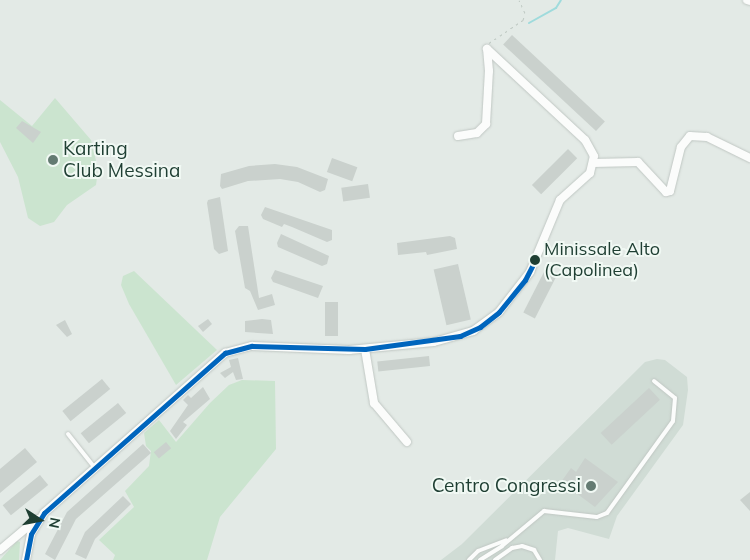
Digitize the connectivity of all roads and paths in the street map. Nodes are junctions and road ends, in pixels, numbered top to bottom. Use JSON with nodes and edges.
{"nodes":[{"id":1,"x":519,"y":0,"type":"edge"},
{"id":2,"x":487,"y":49,"type":"junction"},
{"id":3,"x":458,"y":136,"type":"dead end"},
{"id":4,"x":750,"y":158,"type":"edge"},
{"id":5,"x":593,"y":163,"type":"junction"},
{"id":6,"x":365,"y":349,"type":"junction"},
{"id":7,"x":654,"y":381,"type":"dead end"},
{"id":8,"x":68,"y":434,"type":"dead end"},
{"id":9,"x":407,"y":442,"type":"dead end"},
{"id":10,"x":95,"y":468,"type":"junction"},
{"id":11,"x":44,"y":513,"type":"junction"},
{"id":12,"x":508,"y":539,"type":"junction"},
{"id":13,"x":0,"y":550,"type":"edge"},
{"id":14,"x":26,"y":560,"type":"edge"},
{"id":15,"x":469,"y":560,"type":"edge"},
{"id":16,"x":480,"y":560,"type":"edge"},
{"id":17,"x":495,"y":560,"type":"edge"},
{"id":18,"x":540,"y":560,"type":"edge"}],
"edges":[{"from":1,"to":2,"type":"path"},
{"from":2,"to":3,"type":"street"},
{"from":2,"to":5,"type":"street"},
{"from":4,"to":5,"type":"street"},
{"from":5,"to":6,"type":"street"},
{"from":6,"to":9,"type":"street"},
{"from":6,"to":10,"type":"street"},
{"from":7,"to":12,"type":"lane"},
{"from":8,"to":10,"type":"lane"},
{"from":10,"to":11,"type":"street"},
{"from":11,"to":13,"type":"street"},
{"from":11,"to":14,"type":"street"},
{"from":12,"to":15,"type":"lane"},
{"from":12,"to":16,"type":"lane"},
{"from":17,"to":18,"type":"lane"}]}
